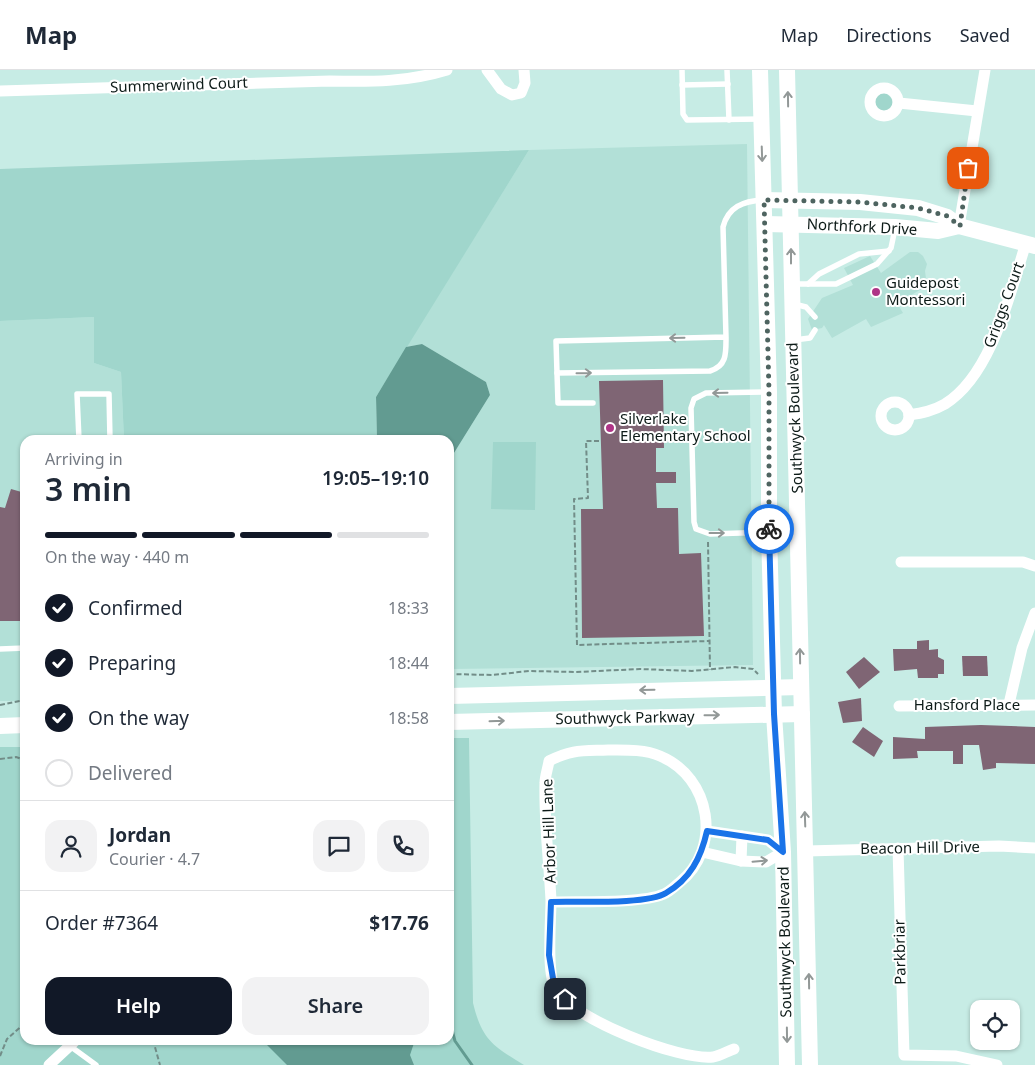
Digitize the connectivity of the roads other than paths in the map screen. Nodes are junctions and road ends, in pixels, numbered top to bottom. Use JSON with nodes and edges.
{"nodes":[{"id":1,"x":447,"y":70,"type":"edge"},
{"id":2,"x":487,"y":70,"type":"edge"},
{"id":3,"x":524,"y":70,"type":"edge"},
{"id":4,"x":682,"y":70,"type":"edge"},
{"id":5,"x":728,"y":70,"type":"edge"},
{"id":6,"x":760,"y":70,"type":"edge"},
{"id":7,"x":787,"y":70,"type":"edge"},
{"id":8,"x":985,"y":70,"type":"edge"},
{"id":9,"x":330,"y":75,"type":"edge"},
{"id":10,"x":728,"y":84,"type":"junction"},
{"id":11,"x":682,"y":85,"type":"junction"},
{"id":12,"x":0,"y":91,"type":"edge"},
{"id":13,"x":899,"y":103,"type":"dead end"},
{"id":14,"x":977,"y":111,"type":"junction"},
{"id":15,"x":729,"y":120,"type":"junction"},
{"id":16,"x":761,"y":120,"type":"junction"},
{"id":17,"x":764,"y":200,"type":"junction"},
{"id":18,"x":790,"y":200,"type":"junction"},
{"id":19,"x":765,"y":224,"type":"junction"},
{"id":20,"x":790,"y":224,"type":"junction"},
{"id":21,"x":960,"y":226,"type":"junction"},
{"id":22,"x":895,"y":227,"type":"junction"},
{"id":23,"x":1031,"y":245,"type":"edge"},
{"id":24,"x":889,"y":251,"type":"junction"},
{"id":25,"x":791,"y":284,"type":"junction"},
{"id":26,"x":808,"y":284,"type":"junction"},
{"id":27,"x":791,"y":304,"type":"junction"},
{"id":28,"x":815,"y":317,"type":"dead end"},
{"id":29,"x":815,"y":330,"type":"dead end"},
{"id":30,"x":726,"y":337,"type":"junction"},
{"id":31,"x":792,"y":340,"type":"junction"},
{"id":32,"x":557,"y":374,"type":"junction"},
{"id":33,"x":769,"y":392,"type":"junction"},
{"id":34,"x":794,"y":392,"type":"junction"},
{"id":35,"x":593,"y":403,"type":"dead end"},
{"id":36,"x":908,"y":416,"type":"dead end"},
{"id":37,"x":79,"y":435,"type":"edge"},
{"id":38,"x":110,"y":435,"type":"edge"},
{"id":39,"x":769,"y":532,"type":"junction"},
{"id":40,"x":798,"y":532,"type":"junction"},
{"id":41,"x":901,"y":562,"type":"dead end"},
{"id":42,"x":1035,"y":566,"type":"edge"},
{"id":43,"x":1035,"y":613,"type":"edge"},
{"id":44,"x":20,"y":648,"type":"edge"},
{"id":45,"x":0,"y":649,"type":"edge"},
{"id":46,"x":774,"y":687,"type":"junction"},
{"id":47,"x":801,"y":687,"type":"junction"},
{"id":48,"x":552,"y":692,"type":"junction"},
{"id":49,"x":454,"y":696,"type":"edge"},
{"id":50,"x":1010,"y":704,"type":"junction"},
{"id":51,"x":1035,"y":705,"type":"edge"},
{"id":52,"x":899,"y":706,"type":"dead end"},
{"id":53,"x":774,"y":714,"type":"junction"},
{"id":54,"x":802,"y":714,"type":"junction"},
{"id":55,"x":552,"y":720,"type":"junction"},
{"id":56,"x":454,"y":722,"type":"edge"},
{"id":57,"x":20,"y":725,"type":"edge"},
{"id":58,"x":0,"y":726,"type":"edge"},
{"id":59,"x":707,"y":831,"type":"junction"},
{"id":60,"x":742,"y":836,"type":"junction"},
{"id":61,"x":898,"y":848,"type":"junction"},
{"id":62,"x":1035,"y":848,"type":"edge"},
{"id":63,"x":806,"y":851,"type":"junction"},
{"id":64,"x":702,"y":852,"type":"junction"},
{"id":65,"x":783,"y":852,"type":"junction"},
{"id":66,"x":741,"y":861,"type":"junction"},
{"id":67,"x":551,"y":902,"type":"junction"},
{"id":68,"x":71,"y":1045,"type":"edge"},
{"id":69,"x":75,"y":1045,"type":"edge"},
{"id":70,"x":734,"y":1049,"type":"dead end"},
{"id":71,"x":49,"y":1065,"type":"edge"},
{"id":72,"x":96,"y":1065,"type":"edge"},
{"id":73,"x":787,"y":1065,"type":"edge"},
{"id":74,"x":810,"y":1065,"type":"edge"},
{"id":75,"x":997,"y":1065,"type":"edge"}],
"edges":[{"from":1,"to":9,"type":"street","name":"Summerwind Court"},
{"from":2,"to":3,"type":"street"},
{"from":4,"to":11,"type":"lane"},
{"from":5,"to":10,"type":"lane"},
{"from":6,"to":16,"type":"street","name":"Southwyck Boulevard"},
{"from":18,"to":7,"type":"street","name":"Southwyck Boulevard","one_way":true},
{"from":8,"to":14,"type":"street"},
{"from":9,"to":12,"type":"street","name":"Summerwind Court"},
{"from":10,"to":11,"type":"lane"},
{"from":10,"to":15,"type":"lane"},
{"from":11,"to":15,"type":"lane"},
{"from":13,"to":14,"type":"street"},
{"from":14,"to":21,"type":"street"},
{"from":15,"to":16,"type":"lane"},
{"from":16,"to":17,"type":"street","name":"Southwyck Boulevard","one_way":true},
{"from":17,"to":18,"type":"street","name":"Northfork Drive"},
{"from":17,"to":19,"type":"street","name":"Southwyck Boulevard"},
{"from":17,"to":30,"type":"lane"},
{"from":18,"to":20,"type":"street","name":"Southwyck Boulevard"},
{"from":18,"to":21,"type":"street","name":"Northfork Drive"},
{"from":19,"to":20,"type":"street","name":"Northfork Drive"},
{"from":19,"to":33,"type":"street","name":"Southwyck Boulevard"},
{"from":20,"to":22,"type":"street","name":"Northfork Drive"},
{"from":25,"to":20,"type":"street","name":"Southwyck Boulevard","one_way":true},
{"from":21,"to":22,"type":"street","name":"Northfork Drive"},
{"from":21,"to":23,"type":"street","name":"Northfork Drive"},
{"from":22,"to":24,"type":"lane"},
{"from":23,"to":36,"type":"street","name":"Griggs Court"},
{"from":24,"to":26,"type":"lane"},
{"from":24,"to":26,"type":"lane"},
{"from":25,"to":26,"type":"lane"},
{"from":25,"to":27,"type":"street","name":"Southwyck Boulevard"},
{"from":27,"to":28,"type":"lane"},
{"from":27,"to":31,"type":"street","name":"Southwyck Boulevard"},
{"from":29,"to":31,"type":"lane"},
{"from":32,"to":30,"type":"lane","one_way":true},
{"from":30,"to":32,"type":"lane","one_way":true},
{"from":31,"to":34,"type":"street","name":"Southwyck Boulevard"},
{"from":32,"to":35,"type":"lane"},
{"from":33,"to":34,"type":"street"},
{"from":33,"to":39,"type":"street","name":"Southwyck Boulevard"},
{"from":33,"to":39,"type":"lane","one_way":true},
{"from":34,"to":40,"type":"street","name":"Southwyck Boulevard"},
{"from":37,"to":38,"type":"lane"},
{"from":39,"to":40,"type":"street"},
{"from":39,"to":46,"type":"street","name":"Southwyck Boulevard"},
{"from":47,"to":40,"type":"street","name":"Southwyck Boulevard","one_way":true},
{"from":41,"to":42,"type":"street"},
{"from":43,"to":50,"type":"street"},
{"from":44,"to":45,"type":"lane"},
{"from":46,"to":47,"type":"street","name":"Southwyck Parkway"},
{"from":46,"to":48,"type":"street","name":"Southwyck Parkway","one_way":true},
{"from":46,"to":53,"type":"street","name":"Southwyck Boulevard"},
{"from":47,"to":54,"type":"street","name":"Southwyck Boulevard"},
{"from":48,"to":49,"type":"street","name":"Southwyck Parkway"},
{"from":48,"to":55,"type":"street"},
{"from":50,"to":51,"type":"street","name":"Hansford Place"},
{"from":50,"to":52,"type":"street","name":"Hansford Place"},
{"from":53,"to":54,"type":"street","name":"Southwyck Parkway"},
{"from":55,"to":53,"type":"street","name":"Southwyck Parkway","one_way":true},
{"from":53,"to":65,"type":"street","name":"Southwyck Boulevard"},
{"from":63,"to":54,"type":"street","name":"Southwyck Boulevard","one_way":true},
{"from":56,"to":55,"type":"street","name":"Southwyck Parkway","one_way":true},
{"from":57,"to":58,"type":"street"},
{"from":59,"to":60,"type":"street"},
{"from":59,"to":64,"type":"street"},
{"from":59,"to":67,"type":"street","name":"Arbor Hill Lane"},
{"from":60,"to":65,"type":"street"},
{"from":60,"to":66,"type":"street"},
{"from":61,"to":62,"type":"street","name":"Beacon Hill Drive"},
{"from":61,"to":63,"type":"street","name":"Beacon Hill Drive"},
{"from":61,"to":75,"type":"street","name":"Parkbriar"},
{"from":63,"to":65,"type":"street"},
{"from":74,"to":63,"type":"street","name":"Southwyck Boulevard","one_way":true},
{"from":64,"to":66,"type":"street"},
{"from":64,"to":67,"type":"street"},
{"from":66,"to":65,"type":"street","one_way":true},
{"from":65,"to":73,"type":"street","name":"Southwyck Boulevard","one_way":true},
{"from":67,"to":70,"type":"street","name":"Arbor Hill Lane"},
{"from":68,"to":71,"type":"street"},
{"from":69,"to":72,"type":"lane"}]}
